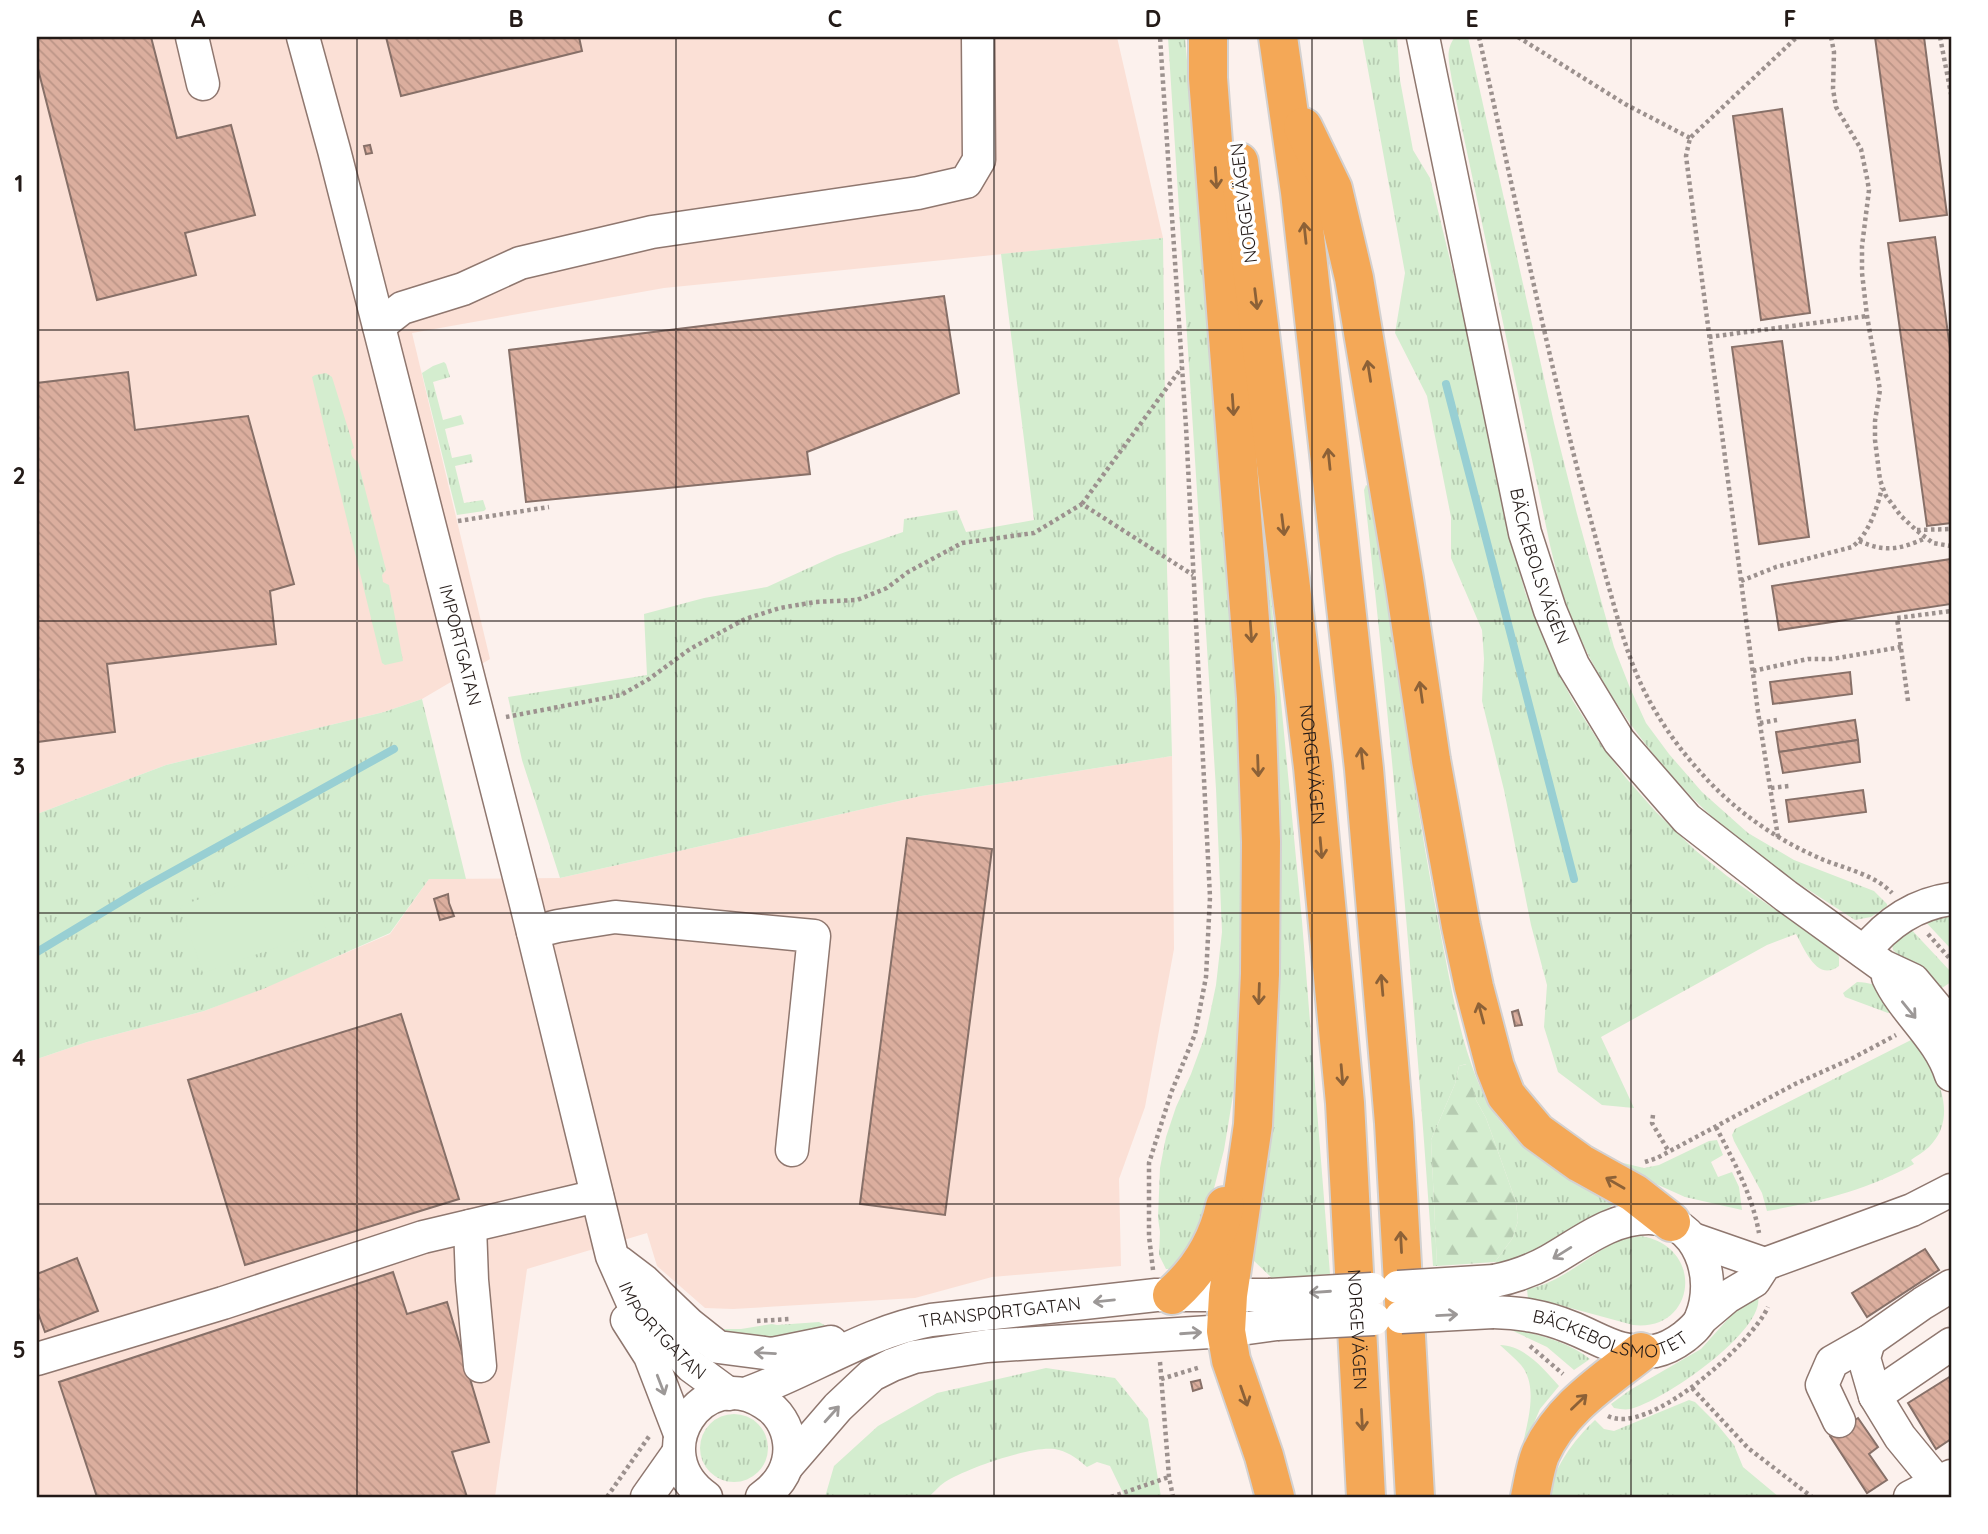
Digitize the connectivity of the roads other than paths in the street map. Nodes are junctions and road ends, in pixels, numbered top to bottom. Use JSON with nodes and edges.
{"nodes":[{"id":1,"x":192,"y":37,"type":"edge"},
{"id":2,"x":303,"y":37,"type":"edge"},
{"id":3,"x":978,"y":37,"type":"edge"},
{"id":4,"x":1208,"y":37,"type":"edge"},
{"id":5,"x":1224,"y":37,"type":"edge"},
{"id":6,"x":1278,"y":37,"type":"edge"},
{"id":7,"x":1423,"y":37,"type":"edge"},
{"id":8,"x":203,"y":84,"type":"dead end"},
{"id":9,"x":1286,"y":93,"type":"junction"},
{"id":10,"x":379,"y":326,"type":"junction"},
{"id":11,"x":1951,"y":899,"type":"edge"},
{"id":12,"x":533,"y":932,"type":"junction"},
{"id":13,"x":1874,"y":959,"type":"junction"},
{"id":14,"x":1948,"y":1051,"type":"edge"},
{"id":15,"x":1255,"y":1082,"type":"junction"},
{"id":16,"x":792,"y":1150,"type":"dead end"},
{"id":17,"x":1951,"y":1190,"type":"edge"},
{"id":18,"x":597,"y":1196,"type":"junction"},
{"id":19,"x":470,"y":1226,"type":"junction"},
{"id":20,"x":1682,"y":1230,"type":"junction"},
{"id":21,"x":612,"y":1256,"type":"junction"},
{"id":22,"x":1765,"y":1265,"type":"junction"},
{"id":23,"x":1951,"y":1286,"type":"edge"},
{"id":24,"x":1172,"y":1295,"type":"junction"},
{"id":25,"x":1493,"y":1297,"type":"junction"},
{"id":26,"x":1273,"y":1310,"type":"joint"},
{"id":27,"x":1227,"y":1313,"type":"junction"},
{"id":28,"x":1701,"y":1320,"type":"junction"},
{"id":29,"x":880,"y":1334,"type":"junction"},
{"id":30,"x":1869,"y":1341,"type":"junction"},
{"id":31,"x":1951,"y":1344,"type":"edge"},
{"id":32,"x":1641,"y":1352,"type":"junction"},
{"id":33,"x":37,"y":1359,"type":"edge"},
{"id":34,"x":480,"y":1366,"type":"dead end"},
{"id":35,"x":737,"y":1394,"type":"junction"},
{"id":36,"x":1875,"y":1396,"type":"junction"},
{"id":37,"x":1839,"y":1421,"type":"dead end"},
{"id":38,"x":671,"y":1438,"type":"junction"},
{"id":39,"x":787,"y":1466,"type":"junction"},
{"id":40,"x":1937,"y":1487,"type":"edge"},
{"id":41,"x":647,"y":1497,"type":"edge"},
{"id":42,"x":706,"y":1497,"type":"edge"},
{"id":43,"x":762,"y":1497,"type":"edge"},
{"id":44,"x":1275,"y":1497,"type":"edge"},
{"id":45,"x":1366,"y":1497,"type":"edge"},
{"id":46,"x":1415,"y":1497,"type":"edge"},
{"id":47,"x":1530,"y":1497,"type":"edge"}],
"edges":[{"from":1,"to":8,"type":"street"},
{"from":2,"to":10,"type":"street","name":"IMPORTGATAN"},
{"from":3,"to":10,"type":"street"},
{"from":4,"to":15,"type":"highway","one_way":true},
{"from":5,"to":45,"type":"highway","name":"NORGEVÄGEN","one_way":true},
{"from":6,"to":9,"type":"highway"},
{"from":7,"to":13,"type":"street","name":"BÄCKEBOLSVÄGEN"},
{"from":20,"to":9,"type":"highway","one_way":true},
{"from":46,"to":9,"type":"highway","one_way":true},
{"from":10,"to":12,"type":"street","name":"IMPORTGATAN"},
{"from":11,"to":13,"type":"street"},
{"from":12,"to":16,"type":"street"},
{"from":12,"to":18,"type":"street","name":"IMPORTGATAN"},
{"from":13,"to":14,"type":"street","name":"BÄCKEBOLSVÄGEN","one_way":true},
{"from":13,"to":14,"type":"street","name":"BÄCKEBOLSVÄGEN"},
{"from":15,"to":24,"type":"highway"},
{"from":15,"to":27,"type":"highway"},
{"from":17,"to":22,"type":"street"},
{"from":18,"to":19,"type":"street"},
{"from":18,"to":21,"type":"street","name":"IMPORTGATAN"},
{"from":19,"to":33,"type":"street"},
{"from":19,"to":34,"type":"street"},
{"from":20,"to":22,"type":"street"},
{"from":20,"to":25,"type":"street","name":"BÄCKEBOLSMOTET","one_way":true},
{"from":20,"to":28,"type":"street","name":"BÄCKEBOLSMOTET"},
{"from":29,"to":21,"type":"street","name":"IMPORTGATAN","one_way":true},
{"from":21,"to":35,"type":"street","name":"IMPORTGATAN"},
{"from":21,"to":38,"type":"street","name":"IMPORTGATAN","one_way":true},
{"from":22,"to":28,"type":"street"},
{"from":23,"to":30,"type":"street"},
{"from":24,"to":27,"type":"street","name":"TRANSPORTGATAN"},
{"from":24,"to":29,"type":"street","name":"TRANSPORTGATAN","one_way":true},
{"from":25,"to":26,"type":"street","name":"BÄCKEBOLSMOTET","bridge":true},
{"from":25,"to":32,"type":"street","name":"BÄCKEBOLSMOTET"},
{"from":26,"to":27,"type":"street","name":"TRANSPORTGATAN"},
{"from":39,"to":27,"type":"street","name":"TRANSPORTGATAN","one_way":true},
{"from":27,"to":44,"type":"highway","one_way":true},
{"from":28,"to":32,"type":"street","name":"BÄCKEBOLSMOTET"},
{"from":29,"to":35,"type":"street","name":"TRANSPORTGATAN"},
{"from":30,"to":36,"type":"street"},
{"from":30,"to":37,"type":"street"},
{"from":31,"to":36,"type":"street"},
{"from":47,"to":32,"type":"highway","one_way":true},
{"from":35,"to":38,"type":"street","name":"TRANSPORTGATAN"},
{"from":35,"to":39,"type":"street"},
{"from":36,"to":40,"type":"street"},
{"from":38,"to":41,"type":"street","name":"TRANSPORTGATAN"},
{"from":38,"to":42,"type":"street"},
{"from":39,"to":43,"type":"street","name":"TRANSPORTGATAN"}]}
